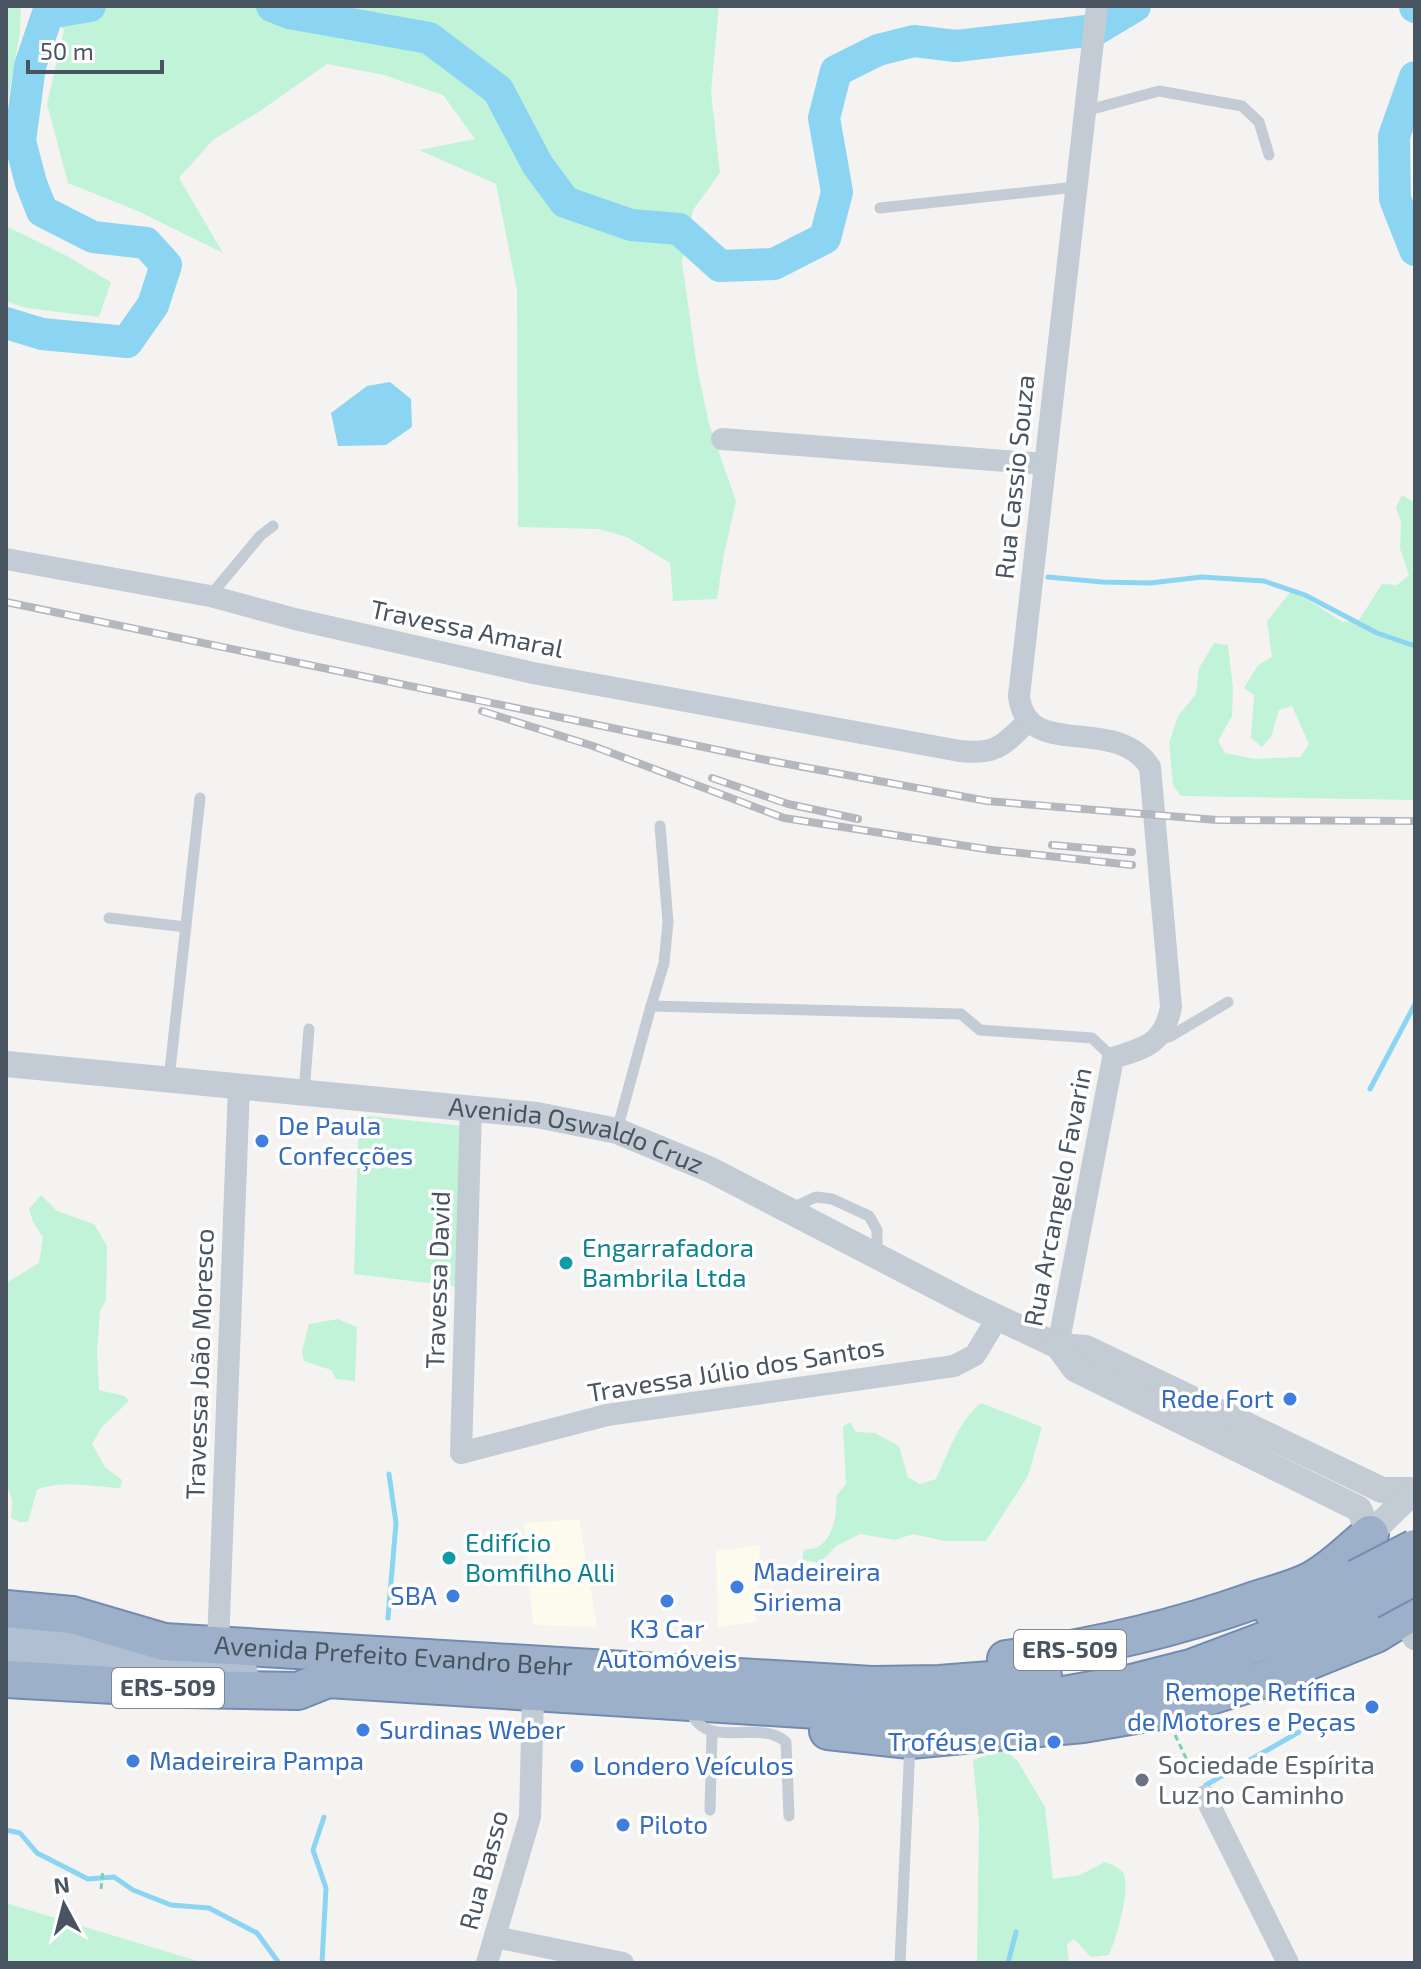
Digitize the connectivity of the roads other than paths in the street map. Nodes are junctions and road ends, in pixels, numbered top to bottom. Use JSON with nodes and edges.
{"nodes":[{"id":1,"x":1097,"y":6,"type":"edge"},
{"id":2,"x":1085,"y":111,"type":"junction"},
{"id":3,"x":1269,"y":155,"type":"dead end"},
{"id":4,"x":1076,"y":187,"type":"junction"},
{"id":5,"x":880,"y":208,"type":"dead end"},
{"id":6,"x":722,"y":439,"type":"dead end"},
{"id":7,"x":1045,"y":464,"type":"junction"},
{"id":8,"x":273,"y":526,"type":"dead end"},
{"id":9,"x":6,"y":559,"type":"edge"},
{"id":10,"x":210,"y":596,"type":"junction"},
{"id":11,"x":1027,"y":722,"type":"junction"},
{"id":12,"x":200,"y":798,"type":"dead end"},
{"id":13,"x":660,"y":826,"type":"dead end"},
{"id":14,"x":109,"y":918,"type":"dead end"},
{"id":15,"x":186,"y":927,"type":"junction"},
{"id":16,"x":1228,"y":1002,"type":"dead end"},
{"id":17,"x":651,"y":1006,"type":"junction"},
{"id":18,"x":309,"y":1029,"type":"dead end"},
{"id":19,"x":1154,"y":1042,"type":"junction"},
{"id":20,"x":1113,"y":1058,"type":"junction"},
{"id":21,"x":6,"y":1064,"type":"edge"},
{"id":22,"x":169,"y":1079,"type":"junction"},
{"id":23,"x":239,"y":1086,"type":"junction"},
{"id":24,"x":304,"y":1092,"type":"junction"},
{"id":25,"x":471,"y":1108,"type":"junction"},
{"id":26,"x":617,"y":1131,"type":"junction"},
{"id":27,"x":998,"y":1317,"type":"junction"},
{"id":28,"x":1058,"y":1346,"type":"junction"},
{"id":29,"x":1193,"y":1413,"type":"junction"},
{"id":30,"x":461,"y":1453,"type":"joint"},
{"id":31,"x":1414,"y":1490,"type":"edge"},
{"id":32,"x":1370,"y":1534,"type":"junction"},
{"id":33,"x":1415,"y":1548,"type":"edge"},
{"id":34,"x":1382,"y":1584,"type":"edge"},
{"id":35,"x":6,"y":1609,"type":"edge"},
{"id":36,"x":1413,"y":1614,"type":"edge"},
{"id":37,"x":6,"y":1631,"type":"edge"},
{"id":38,"x":164,"y":1642,"type":"junction"},
{"id":39,"x":218,"y":1645,"type":"junction"},
{"id":40,"x":6,"y":1659,"type":"edge"},
{"id":41,"x":6,"y":1679,"type":"edge"},
{"id":42,"x":328,"y":1679,"type":"junction"},
{"id":43,"x":743,"y":1692,"type":"junction"},
{"id":44,"x":533,"y":1694,"type":"junction"},
{"id":45,"x":688,"y":1703,"type":"junction"},
{"id":46,"x":712,"y":1732,"type":"junction"},
{"id":47,"x":910,"y":1740,"type":"junction"},
{"id":48,"x":1205,"y":1796,"type":"road end"},
{"id":49,"x":710,"y":1810,"type":"dead end"},
{"id":50,"x":789,"y":1816,"type":"dead end"},
{"id":51,"x":495,"y":1937,"type":"junction"},
{"id":52,"x":487,"y":1963,"type":"edge"},
{"id":53,"x":623,"y":1963,"type":"edge"},
{"id":54,"x":900,"y":1963,"type":"edge"},
{"id":55,"x":1288,"y":1963,"type":"edge"}],
"edges":[{"from":1,"to":2,"type":"street","name":"Rua Cassio Souza"},
{"from":2,"to":3,"type":"lane"},
{"from":2,"to":4,"type":"street","name":"Rua Cassio Souza"},
{"from":4,"to":5,"type":"lane"},
{"from":4,"to":7,"type":"street","name":"Rua Cassio Souza"},
{"from":6,"to":7,"type":"street"},
{"from":7,"to":11,"type":"street","name":"Rua Cassio Souza"},
{"from":8,"to":10,"type":"lane"},
{"from":9,"to":10,"type":"street","name":"Travessa Amaral"},
{"from":10,"to":11,"type":"street","name":"Travessa Amaral"},
{"from":11,"to":19,"type":"street"},
{"from":12,"to":15,"type":"lane"},
{"from":13,"to":17,"type":"lane"},
{"from":14,"to":15,"type":"lane"},
{"from":15,"to":22,"type":"lane"},
{"from":16,"to":19,"type":"lane"},
{"from":17,"to":20,"type":"lane"},
{"from":17,"to":26,"type":"lane"},
{"from":18,"to":24,"type":"lane"},
{"from":19,"to":20,"type":"street"},
{"from":20,"to":28,"type":"street","name":"Rua Arcangelo Favarin"},
{"from":21,"to":22,"type":"street","name":"Avenida Oswaldo Cruz"},
{"from":22,"to":23,"type":"street","name":"Avenida Oswaldo Cruz"},
{"from":23,"to":24,"type":"street","name":"Avenida Oswaldo Cruz"},
{"from":23,"to":39,"type":"street","name":"Travessa João Moresco"},
{"from":24,"to":25,"type":"street","name":"Avenida Oswaldo Cruz"},
{"from":25,"to":26,"type":"street","name":"Avenida Oswaldo Cruz"},
{"from":25,"to":30,"type":"street","name":"Travessa David"},
{"from":26,"to":27,"type":"street","name":"Avenida Oswaldo Cruz"},
{"from":27,"to":28,"type":"street","name":"Avenida Oswaldo Cruz"},
{"from":27,"to":30,"type":"street","name":"Travessa Júlio dos Santos"},
{"from":28,"to":29,"type":"street","name":"Avenida Oswaldo Cruz"},
{"from":29,"to":31,"type":"street","name":"Avenida Oswaldo Cruz"},
{"from":29,"to":32,"type":"street","name":"Avenida Oswaldo Cruz"},
{"from":31,"to":32,"type":"street","number":"ERS-509"},
{"from":32,"to":34,"type":"street","name":"Avenida Oswaldo Cruz"},
{"from":32,"to":43,"type":"highway","number":"ERS-509"},
{"from":33,"to":34,"type":"highway","name":"Avenida Prefeito Evandro Behr","number":"ERS-509","bridge":true},
{"from":34,"to":36,"type":"street","name":"Avenida Oswaldo Cruz"},
{"from":34,"to":43,"type":"highway","name":"Avenida Prefeito Evandro Behr","number":"ERS-509"},
{"from":35,"to":38,"type":"highway","name":"Avenida Prefeito Evandro Behr","number":"ERS-509"},
{"from":36,"to":47,"type":"highway","number":"ERS-509"},
{"from":37,"to":38,"type":"main road","name":"Avenida Prefeito Evandro Behr","number":"ERS-509"},
{"from":38,"to":39,"type":"highway","name":"Avenida Prefeito Evandro Behr","number":"ERS-509"},
{"from":39,"to":43,"type":"highway","name":"Avenida Prefeito Evandro Behr","number":"ERS-509"},
{"from":40,"to":42,"type":"main road","name":"Avenida Prefeito Evandro Behr","number":"ERS-509"},
{"from":41,"to":42,"type":"highway","name":"Avenida Prefeito Evandro Behr","number":"ERS-509"},
{"from":42,"to":44,"type":"highway","name":"Avenida Prefeito Evandro Behr","number":"ERS-509"},
{"from":43,"to":45,"type":"highway","name":"Avenida Prefeito Evandro Behr","number":"ERS-509"},
{"from":43,"to":47,"type":"highway","number":"ERS-509"},
{"from":44,"to":45,"type":"highway","name":"Avenida Prefeito Evandro Behr","number":"ERS-509"},
{"from":44,"to":51,"type":"street","name":"Rua Basso"},
{"from":45,"to":46,"type":"lane"},
{"from":46,"to":49,"type":"lane"},
{"from":46,"to":50,"type":"lane"},
{"from":47,"to":54,"type":"lane"},
{"from":48,"to":55,"type":"street"},
{"from":51,"to":52,"type":"street","name":"Rua Basso"},
{"from":51,"to":53,"type":"street"}]}
